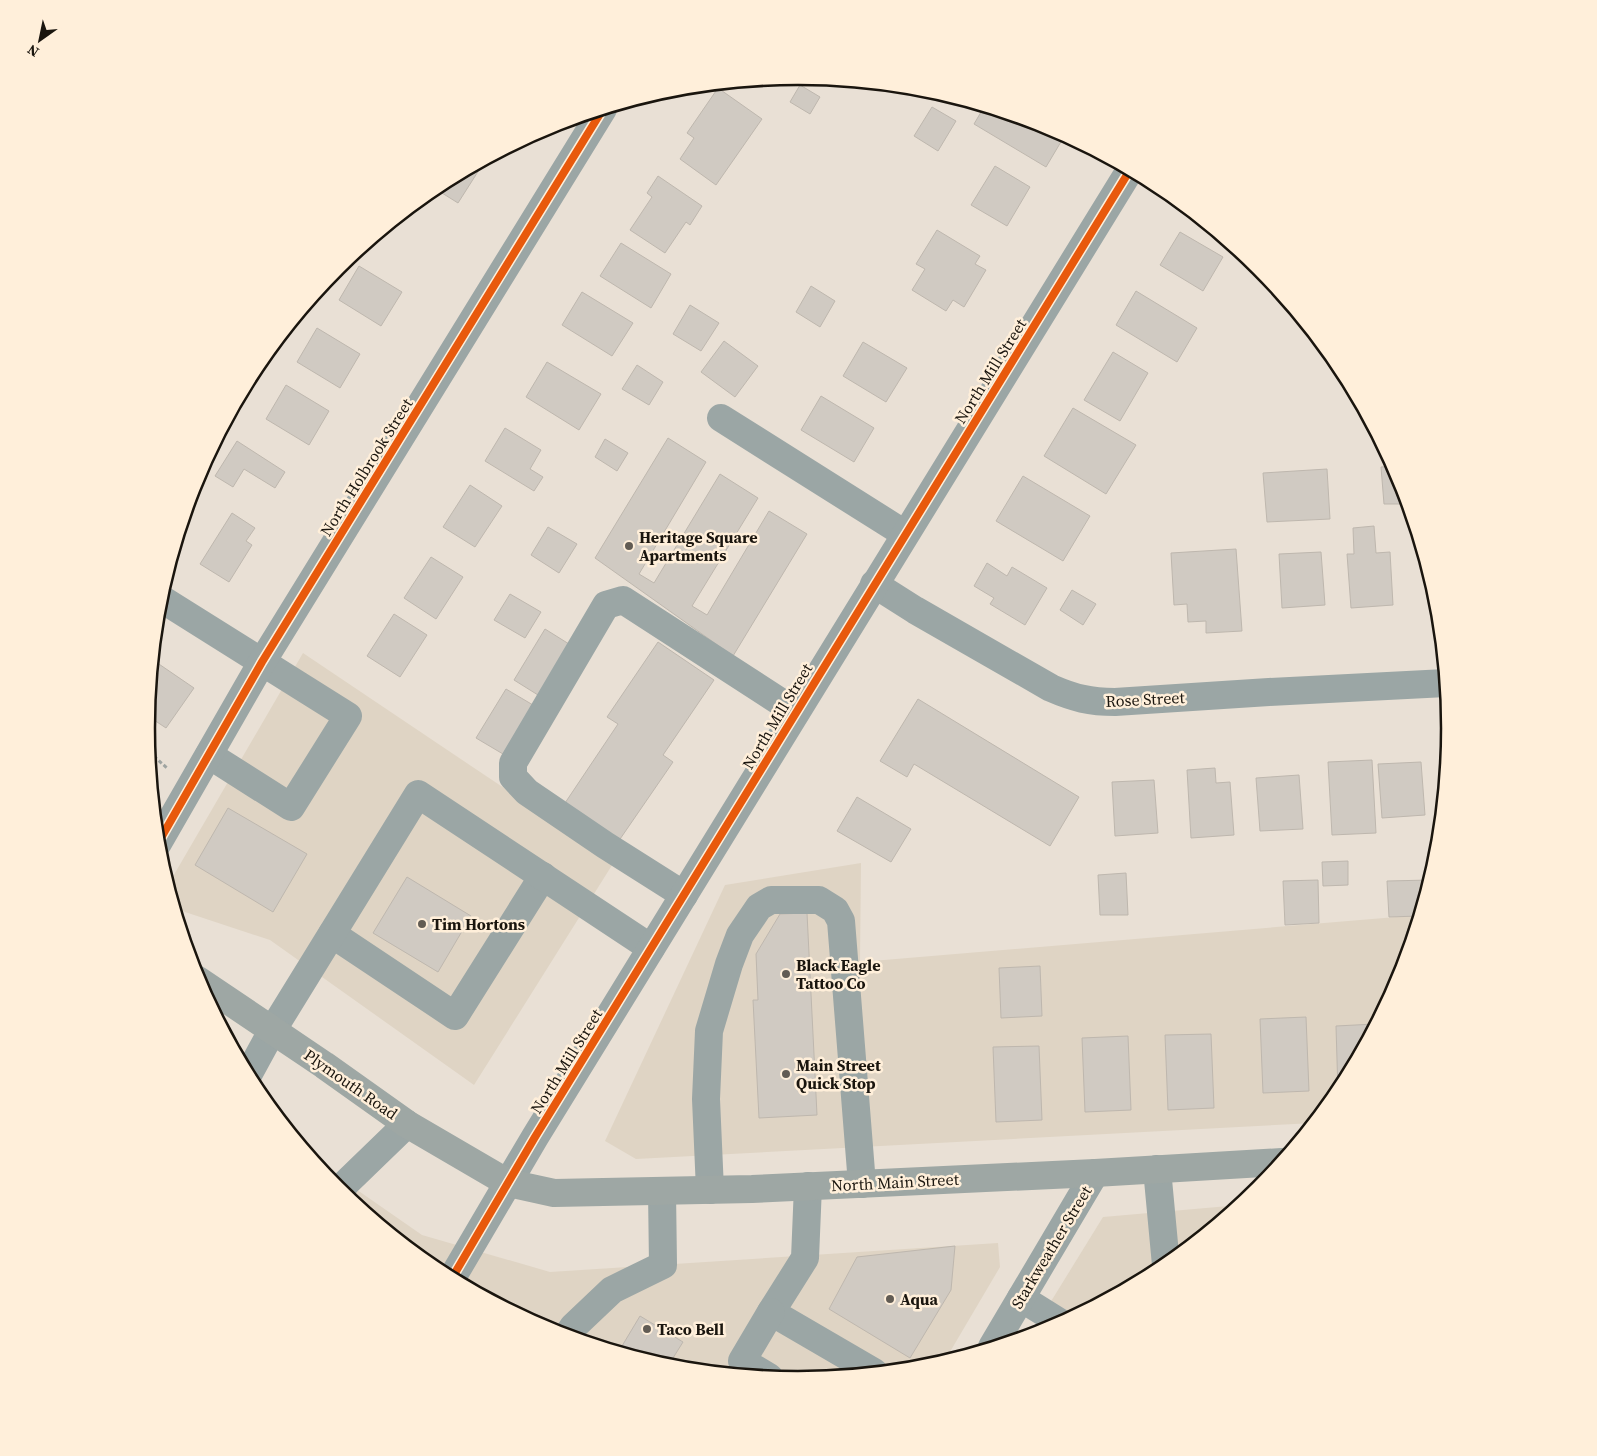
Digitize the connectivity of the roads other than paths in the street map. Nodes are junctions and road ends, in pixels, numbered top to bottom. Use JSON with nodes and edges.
{"nodes":[{"id":1,"x":599,"y":117,"type":"edge"},
{"id":2,"x":1127,"y":175,"type":"edge"},
{"id":3,"x":721,"y":418,"type":"dead end"},
{"id":4,"x":906,"y":534,"type":"junction"},
{"id":5,"x":874,"y":584,"type":"junction"},
{"id":6,"x":168,"y":603,"type":"edge"},
{"id":7,"x":262,"y":662,"type":"junction"},
{"id":8,"x":1440,"y":683,"type":"edge"},
{"id":9,"x":796,"y":712,"type":"junction"},
{"id":10,"x":208,"y":755,"type":"junction"},
{"id":11,"x":164,"y":831,"type":"edge"},
{"id":12,"x":543,"y":876,"type":"junction"},
{"id":13,"x":684,"y":895,"type":"junction"},
{"id":14,"x":332,"y":934,"type":"junction"},
{"id":15,"x":651,"y":948,"type":"junction"},
{"id":16,"x":211,"y":989,"type":"edge"},
{"id":17,"x":272,"y":1031,"type":"junction"},
{"id":18,"x":253,"y":1067,"type":"edge"},
{"id":19,"x":407,"y":1124,"type":"junction"},
{"id":20,"x":1268,"y":1167,"type":"edge"},
{"id":21,"x":1157,"y":1169,"type":"junction"},
{"id":22,"x":1096,"y":1173,"type":"junction"},
{"id":23,"x":508,"y":1183,"type":"junction"},
{"id":24,"x":345,"y":1184,"type":"edge"},
{"id":25,"x":862,"y":1184,"type":"junction"},
{"id":26,"x":808,"y":1186,"type":"junction"},
{"id":27,"x":662,"y":1190,"type":"junction"},
{"id":28,"x":710,"y":1190,"type":"junction"},
{"id":29,"x":1165,"y":1256,"type":"edge"},
{"id":30,"x":456,"y":1272,"type":"edge"},
{"id":31,"x":1021,"y":1298,"type":"junction"},
{"id":32,"x":771,"y":1312,"type":"junction"},
{"id":33,"x":1053,"y":1318,"type":"edge"},
{"id":34,"x":572,"y":1329,"type":"edge"},
{"id":35,"x":996,"y":1340,"type":"edge"},
{"id":36,"x":865,"y":1367,"type":"edge"},
{"id":37,"x":757,"y":1370,"type":"edge"}],
"edges":[{"from":1,"to":7,"type":"street","name":"North Holbrook Street"},
{"from":2,"to":4,"type":"street","name":"North Mill Street"},
{"from":3,"to":4,"type":"street"},
{"from":4,"to":5,"type":"street","name":"North Mill Street"},
{"from":5,"to":8,"type":"street","name":"Rose Street"},
{"from":5,"to":9,"type":"street","name":"North Mill Street"},
{"from":6,"to":7,"type":"street"},
{"from":7,"to":10,"type":"street","name":"North Holbrook Street"},
{"from":7,"to":10,"type":"street"},
{"from":9,"to":13,"type":"street","name":"North Mill Street"},
{"from":9,"to":13,"type":"street"},
{"from":10,"to":11,"type":"street","name":"North Holbrook Street"},
{"from":12,"to":14,"type":"street"},
{"from":12,"to":14,"type":"street"},
{"from":12,"to":15,"type":"street"},
{"from":13,"to":15,"type":"street","name":"North Mill Street"},
{"from":14,"to":17,"type":"street"},
{"from":15,"to":23,"type":"street","name":"North Mill Street"},
{"from":16,"to":17,"type":"main road","name":"Plymouth Road"},
{"from":17,"to":18,"type":"street"},
{"from":17,"to":19,"type":"main road","name":"Plymouth Road"},
{"from":19,"to":23,"type":"main road","name":"Plymouth Road"},
{"from":19,"to":24,"type":"street"},
{"from":20,"to":21,"type":"main road","name":"North Main Street"},
{"from":21,"to":22,"type":"main road","name":"North Main Street"},
{"from":21,"to":29,"type":"street"},
{"from":22,"to":25,"type":"main road","name":"North Main Street"},
{"from":22,"to":31,"type":"street","name":"Starkweather Street"},
{"from":23,"to":27,"type":"main road","name":"North Main Street"},
{"from":23,"to":30,"type":"street","name":"North Mill Street"},
{"from":25,"to":26,"type":"main road","name":"North Main Street"},
{"from":25,"to":28,"type":"street"},
{"from":26,"to":28,"type":"main road","name":"North Main Street"},
{"from":26,"to":32,"type":"street"},
{"from":27,"to":28,"type":"main road","name":"North Main Street"},
{"from":27,"to":34,"type":"street"},
{"from":31,"to":33,"type":"street"},
{"from":31,"to":35,"type":"street","name":"Starkweather Street"},
{"from":32,"to":36,"type":"street"},
{"from":32,"to":37,"type":"street"}]}
